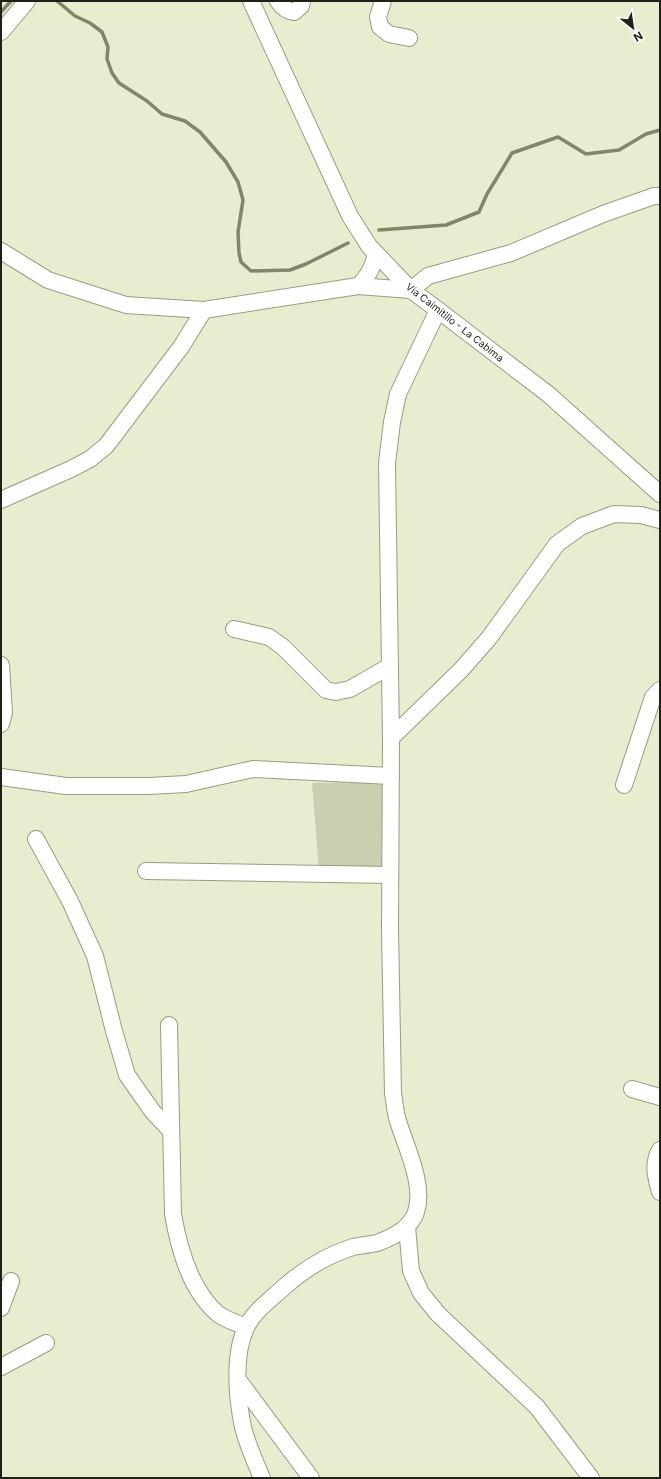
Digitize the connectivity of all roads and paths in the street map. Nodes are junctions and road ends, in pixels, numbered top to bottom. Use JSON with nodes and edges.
{"nodes":[{"id":1,"x":27,"y":1,"type":"edge"},
{"id":2,"x":252,"y":1,"type":"edge"},
{"id":3,"x":278,"y":1,"type":"edge"},
{"id":4,"x":302,"y":1,"type":"edge"},
{"id":5,"x":383,"y":1,"type":"edge"},
{"id":6,"x":1,"y":32,"type":"edge"},
{"id":7,"x":409,"y":38,"type":"dead end"},
{"id":8,"x":660,"y":196,"type":"edge"},
{"id":9,"x":373,"y":250,"type":"junction"},
{"id":10,"x":1,"y":251,"type":"edge"},
{"id":11,"x":358,"y":286,"type":"junction"},
{"id":12,"x":411,"y":290,"type":"junction"},
{"id":13,"x":204,"y":310,"type":"junction"},
{"id":14,"x":438,"y":310,"type":"junction"},
{"id":15,"x":660,"y":494,"type":"edge"},
{"id":16,"x":1,"y":500,"type":"edge"},
{"id":17,"x":660,"y":520,"type":"edge"},
{"id":18,"x":234,"y":629,"type":"dead end"},
{"id":19,"x":1,"y":665,"type":"edge"},
{"id":20,"x":390,"y":666,"type":"junction"},
{"id":21,"x":660,"y":690,"type":"edge"},
{"id":22,"x":1,"y":724,"type":"edge"},
{"id":23,"x":392,"y":738,"type":"junction"},
{"id":24,"x":391,"y":776,"type":"junction"},
{"id":25,"x":1,"y":777,"type":"edge"},
{"id":26,"x":624,"y":785,"type":"dead end"},
{"id":27,"x":36,"y":839,"type":"dead end"},
{"id":28,"x":146,"y":872,"type":"dead end"},
{"id":29,"x":390,"y":875,"type":"junction"},
{"id":30,"x":169,"y":1025,"type":"dead end"},
{"id":31,"x":632,"y":1089,"type":"dead end"},
{"id":32,"x":660,"y":1097,"type":"edge"},
{"id":33,"x":171,"y":1131,"type":"junction"},
{"id":34,"x":660,"y":1150,"type":"edge"},
{"id":35,"x":660,"y":1192,"type":"edge"},
{"id":36,"x":407,"y":1227,"type":"junction"},
{"id":37,"x":11,"y":1281,"type":"dead end"},
{"id":38,"x":1,"y":1308,"type":"edge"},
{"id":39,"x":246,"y":1327,"type":"junction"},
{"id":40,"x":46,"y":1342,"type":"dead end"},
{"id":41,"x":1,"y":1367,"type":"edge"},
{"id":42,"x":237,"y":1379,"type":"junction"},
{"id":43,"x":262,"y":1478,"type":"edge"},
{"id":44,"x":310,"y":1478,"type":"edge"},
{"id":45,"x":590,"y":1478,"type":"edge"}],
"edges":[{"from":1,"to":6,"type":"street"},
{"from":2,"to":9,"type":"street","name":"Vía Caimitillo - La Cabima"},
{"from":3,"to":4,"type":"street"},
{"from":5,"to":7,"type":"street"},
{"from":8,"to":12,"type":"street"},
{"from":9,"to":11,"type":"street"},
{"from":9,"to":12,"type":"street","name":"Vía Caimitillo - La Cabima"},
{"from":10,"to":13,"type":"street"},
{"from":11,"to":12,"type":"street"},
{"from":11,"to":13,"type":"street"},
{"from":12,"to":14,"type":"street","name":"Vía Caimitillo - La Cabima"},
{"from":13,"to":16,"type":"street"},
{"from":14,"to":15,"type":"street","name":"Vía Caimitillo - La Cabima"},
{"from":14,"to":20,"type":"street"},
{"from":17,"to":23,"type":"street"},
{"from":18,"to":20,"type":"street"},
{"from":19,"to":22,"type":"street"},
{"from":20,"to":23,"type":"street"},
{"from":21,"to":26,"type":"street"},
{"from":23,"to":24,"type":"street"},
{"from":24,"to":25,"type":"street"},
{"from":24,"to":29,"type":"street"},
{"from":27,"to":33,"type":"street"},
{"from":28,"to":29,"type":"street"},
{"from":29,"to":36,"type":"street"},
{"from":30,"to":33,"type":"street"},
{"from":31,"to":32,"type":"street"},
{"from":33,"to":39,"type":"street"},
{"from":34,"to":35,"type":"street"},
{"from":36,"to":39,"type":"street"},
{"from":36,"to":45,"type":"street"},
{"from":37,"to":38,"type":"street"},
{"from":39,"to":42,"type":"street"},
{"from":40,"to":41,"type":"street"},
{"from":42,"to":43,"type":"street"},
{"from":42,"to":44,"type":"street"}]}
